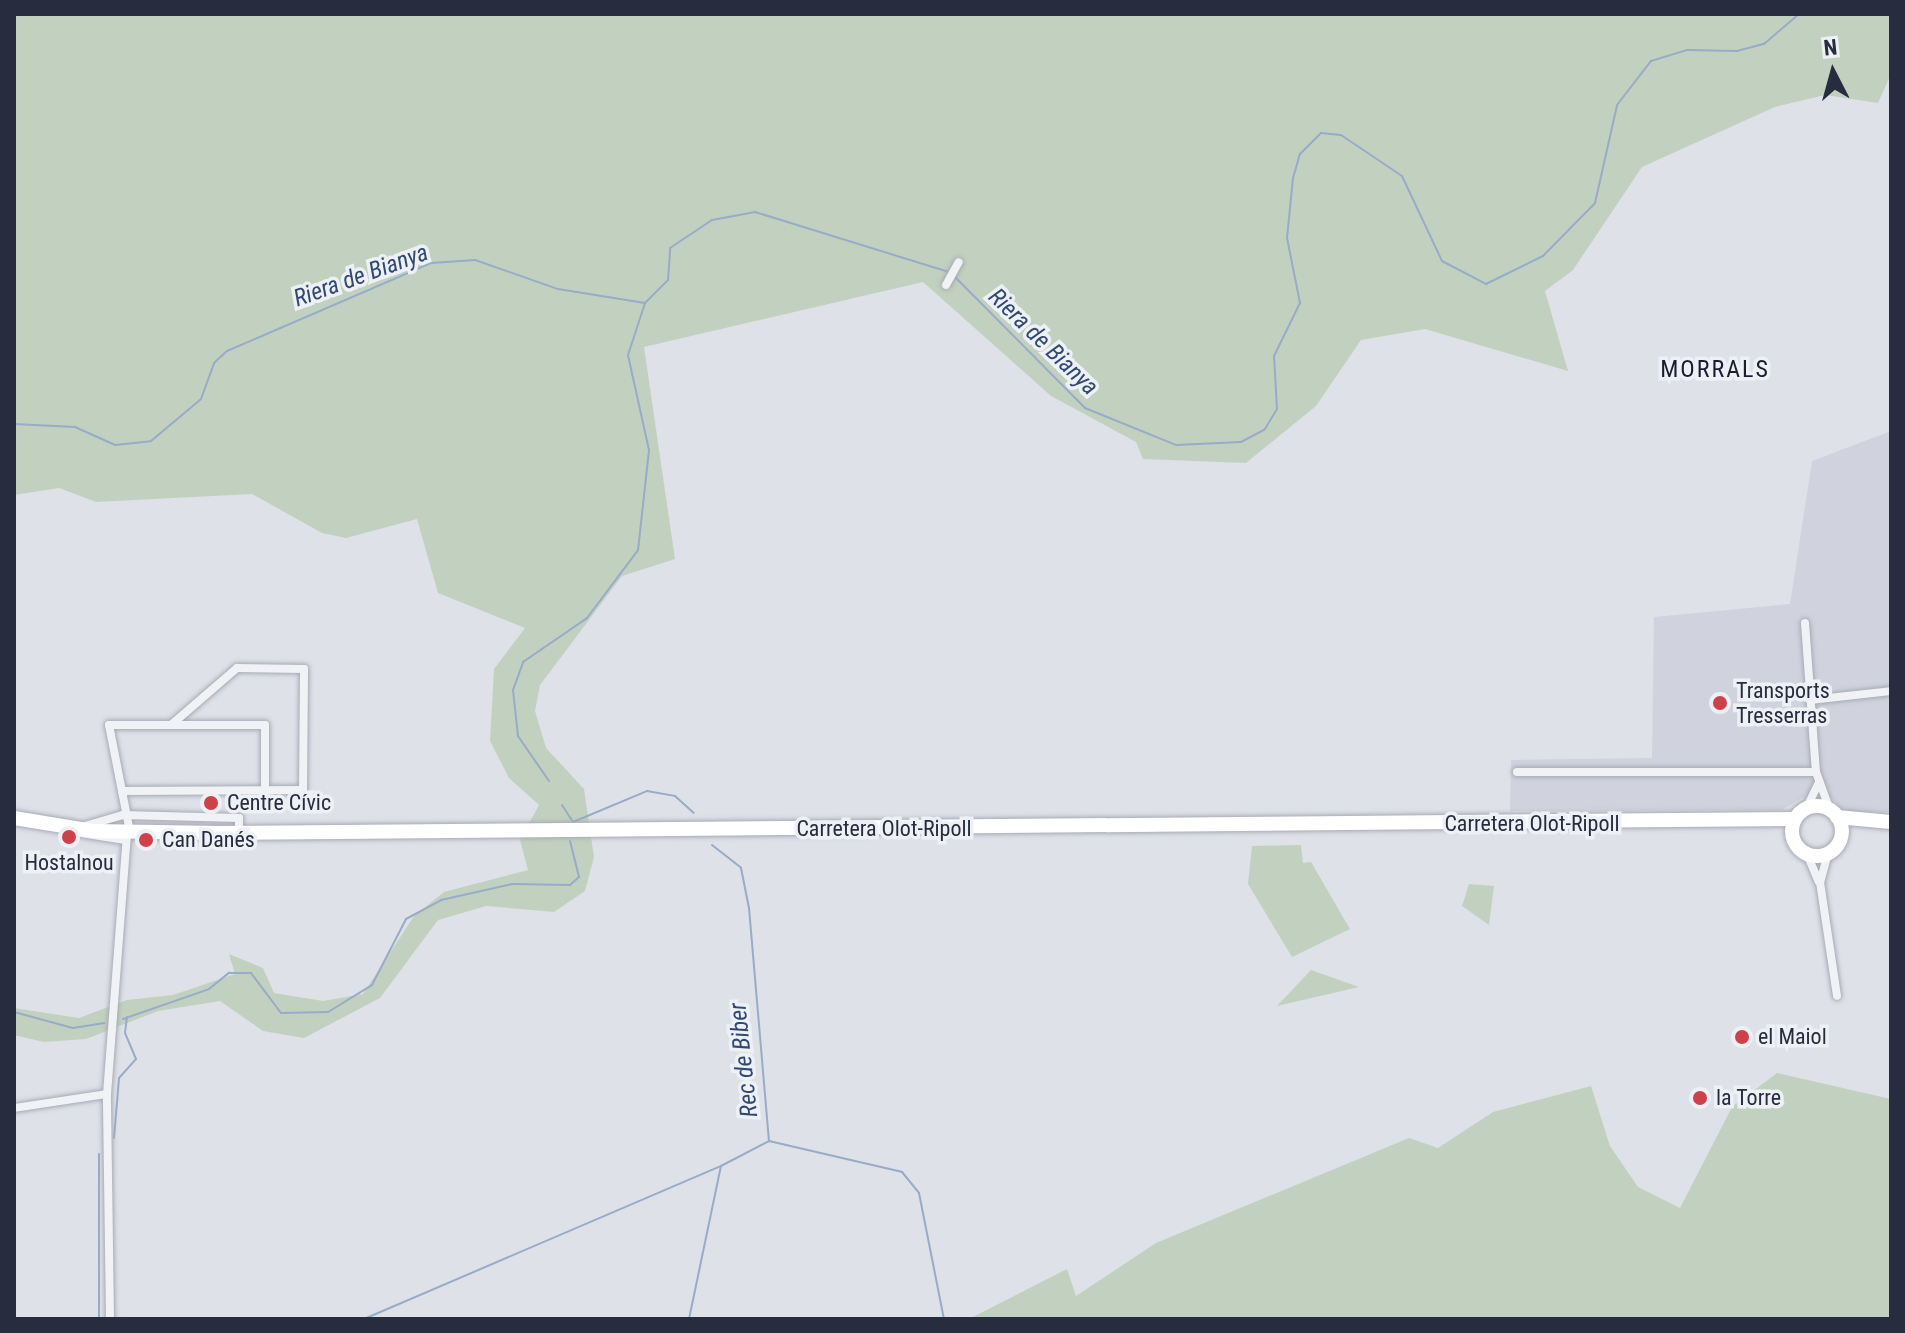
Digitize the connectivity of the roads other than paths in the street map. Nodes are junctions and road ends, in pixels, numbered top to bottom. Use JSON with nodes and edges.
{"nodes":[{"id":1,"x":959,"y":262,"type":"dead end"},
{"id":2,"x":946,"y":285,"type":"dead end"},
{"id":3,"x":1805,"y":623,"type":"dead end"},
{"id":4,"x":1891,"y":691,"type":"edge"},
{"id":5,"x":1810,"y":700,"type":"junction"},
{"id":6,"x":171,"y":725,"type":"junction"},
{"id":7,"x":1517,"y":772,"type":"dead end"},
{"id":8,"x":1816,"y":772,"type":"junction"},
{"id":9,"x":1818,"y":784,"type":"junction"},
{"id":10,"x":265,"y":790,"type":"junction"},
{"id":11,"x":122,"y":791,"type":"junction"},
{"id":12,"x":124,"y":803,"type":"junction"},
{"id":13,"x":1800,"y":814,"type":"junction"},
{"id":14,"x":1833,"y":814,"type":"junction"},
{"id":15,"x":129,"y":816,"type":"junction"},
{"id":16,"x":14,"y":818,"type":"edge"},
{"id":17,"x":1884,"y":822,"type":"edge"},
{"id":18,"x":1755,"y":823,"type":"junction"},
{"id":19,"x":61,"y":826,"type":"junction"},
{"id":20,"x":123,"y":831,"type":"junction"},
{"id":21,"x":239,"y":832,"type":"junction"},
{"id":22,"x":1792,"y":838,"type":"junction"},
{"id":23,"x":1834,"y":847,"type":"junction"},
{"id":24,"x":1807,"y":854,"type":"junction"},
{"id":25,"x":1820,"y":882,"type":"junction"},
{"id":26,"x":1837,"y":996,"type":"dead end"},
{"id":27,"x":107,"y":1094,"type":"junction"},
{"id":28,"x":14,"y":1108,"type":"edge"},
{"id":29,"x":110,"y":1319,"type":"edge"}],
"edges":[{"from":1,"to":2,"type":"street"},
{"from":3,"to":5,"type":"street"},
{"from":4,"to":5,"type":"street"},
{"from":5,"to":8,"type":"street"},
{"from":6,"to":10,"type":"street"},
{"from":6,"to":10,"type":"street"},
{"from":6,"to":11,"type":"street"},
{"from":7,"to":8,"type":"street"},
{"from":8,"to":9,"type":"street"},
{"from":9,"to":13,"type":"street"},
{"from":9,"to":14,"type":"street"},
{"from":10,"to":11,"type":"street"},
{"from":11,"to":12,"type":"street"},
{"from":12,"to":15,"type":"street"},
{"from":12,"to":20,"type":"street"},
{"from":13,"to":14,"type":"main road","name":"Carretera Olot-Ripoll"},
{"from":13,"to":18,"type":"main road","name":"Carretera Olot-Ripoll"},
{"from":13,"to":22,"type":"main road"},
{"from":14,"to":17,"type":"main road"},
{"from":14,"to":23,"type":"main road"},
{"from":15,"to":20,"type":"street"},
{"from":15,"to":20,"type":"street"},
{"from":15,"to":21,"type":"street"},
{"from":16,"to":19,"type":"main road","name":"Carretera Olot-Ripoll"},
{"from":17,"to":23,"type":"main road"},
{"from":18,"to":21,"type":"main road","name":"Carretera Olot-Ripoll"},
{"from":18,"to":22,"type":"main road","name":"Carretera Olot-Ripoll"},
{"from":19,"to":20,"type":"main road","name":"Carretera Olot-Ripoll"},
{"from":19,"to":20,"type":"street"},
{"from":20,"to":21,"type":"main road","name":"Carretera Olot-Ripoll"},
{"from":20,"to":27,"type":"street"},
{"from":22,"to":24,"type":"main road"},
{"from":23,"to":24,"type":"main road"},
{"from":23,"to":25,"type":"street"},
{"from":24,"to":25,"type":"street"},
{"from":25,"to":26,"type":"street"},
{"from":27,"to":28,"type":"street"},
{"from":27,"to":29,"type":"street"}]}
